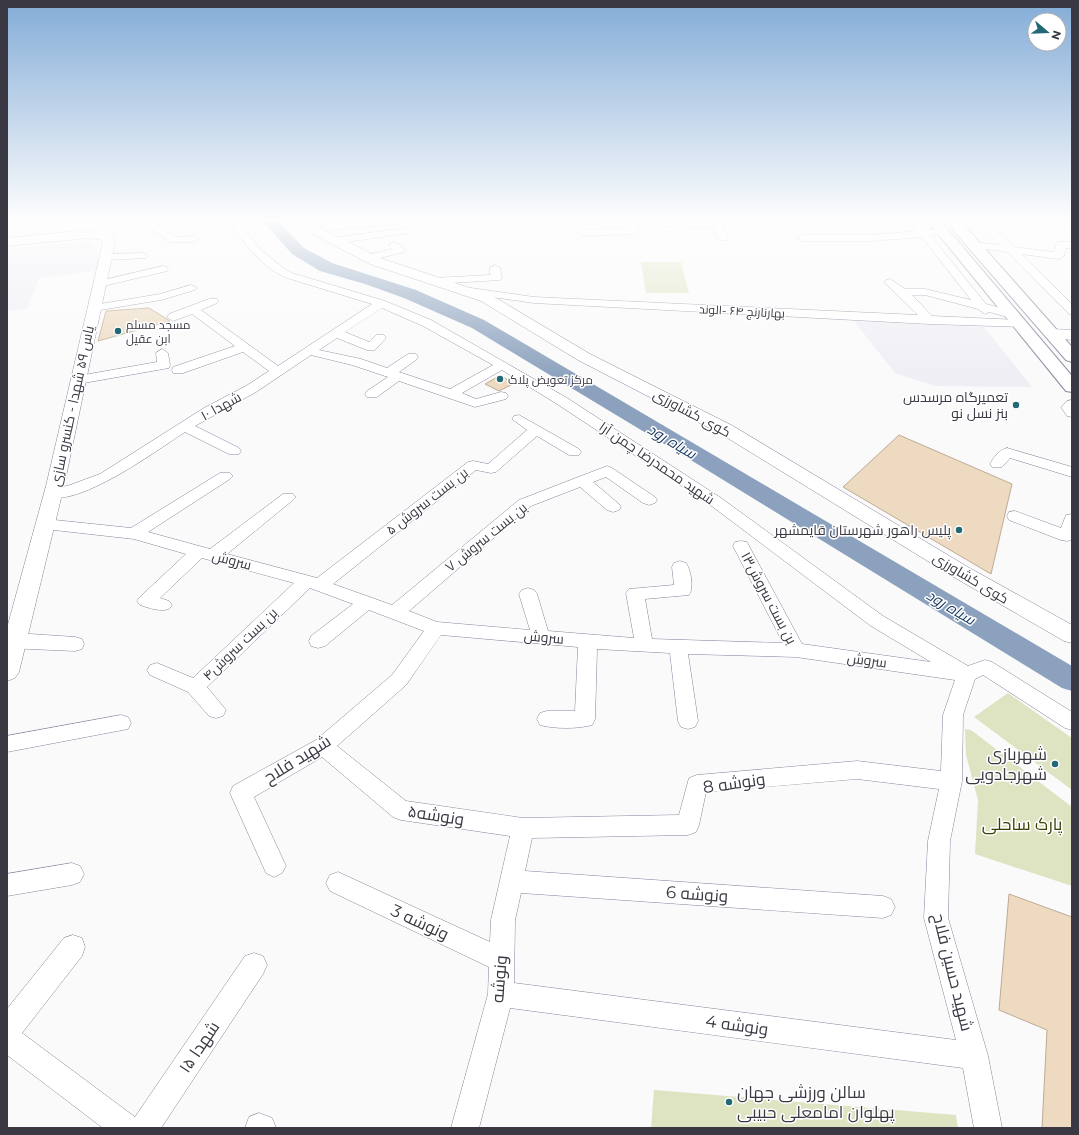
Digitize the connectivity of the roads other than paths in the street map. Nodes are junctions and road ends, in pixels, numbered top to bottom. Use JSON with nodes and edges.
{"nodes":[{"id":1,"x":102,"y":272,"type":"edge"},
{"id":2,"x":151,"y":272,"type":"edge"},
{"id":3,"x":281,"y":272,"type":"edge"},
{"id":4,"x":404,"y":272,"type":"edge"},
{"id":5,"x":495,"y":272,"type":"edge"},
{"id":6,"x":955,"y":272,"type":"edge"},
{"id":7,"x":977,"y":272,"type":"edge"},
{"id":8,"x":998,"y":272,"type":"edge"},
{"id":9,"x":1034,"y":272,"type":"edge"},
{"id":10,"x":957,"y":275,"type":"junction"},
{"id":11,"x":979,"y":275,"type":"junction"},
{"id":12,"x":434,"y":280,"type":"junction"},
{"id":13,"x":890,"y":282,"type":"dead end"},
{"id":14,"x":99,"y":284,"type":"junction"},
{"id":15,"x":191,"y":288,"type":"dead end"},
{"id":16,"x":464,"y":290,"type":"junction"},
{"id":17,"x":902,"y":292,"type":"junction"},
{"id":18,"x":213,"y":300,"type":"dead end"},
{"id":19,"x":381,"y":303,"type":"junction"},
{"id":20,"x":982,"y":307,"type":"junction"},
{"id":21,"x":94,"y":308,"type":"junction"},
{"id":22,"x":193,"y":309,"type":"junction"},
{"id":23,"x":1072,"y":311,"type":"edge"},
{"id":24,"x":173,"y":317,"type":"dead end"},
{"id":25,"x":1016,"y":319,"type":"junction"},
{"id":26,"x":930,"y":320,"type":"junction"},
{"id":27,"x":996,"y":323,"type":"junction"},
{"id":28,"x":336,"y":333,"type":"junction"},
{"id":29,"x":1052,"y":334,"type":"junction"},
{"id":30,"x":1072,"y":335,"type":"edge"},
{"id":31,"x":380,"y":338,"type":"dead end"},
{"id":32,"x":245,"y":347,"type":"junction"},
{"id":33,"x":310,"y":351,"type":"junction"},
{"id":34,"x":162,"y":353,"type":"dead end"},
{"id":35,"x":412,"y":357,"type":"dead end"},
{"id":36,"x":1072,"y":357,"type":"edge"},
{"id":37,"x":502,"y":365,"type":"junction"},
{"id":38,"x":178,"y":370,"type":"dead end"},
{"id":39,"x":278,"y":372,"type":"junction"},
{"id":40,"x":393,"y":374,"type":"junction"},
{"id":41,"x":78,"y":380,"type":"junction"},
{"id":42,"x":1072,"y":387,"type":"edge"},
{"id":43,"x":372,"y":394,"type":"dead end"},
{"id":44,"x":451,"y":394,"type":"junction"},
{"id":45,"x":501,"y":396,"type":"dead end"},
{"id":46,"x":1072,"y":404,"type":"edge"},
{"id":47,"x":1072,"y":413,"type":"edge"},
{"id":48,"x":519,"y":419,"type":"dead end"},
{"id":49,"x":185,"y":427,"type":"junction"},
{"id":50,"x":536,"y":430,"type":"junction"},
{"id":51,"x":234,"y":451,"type":"dead end"},
{"id":52,"x":574,"y":452,"type":"dead end"},
{"id":53,"x":997,"y":464,"type":"dead end"},
{"id":54,"x":1072,"y":472,"type":"edge"},
{"id":55,"x":224,"y":476,"type":"dead end"},
{"id":56,"x":583,"y":481,"type":"junction"},
{"id":57,"x":53,"y":494,"type":"junction"},
{"id":58,"x":288,"y":497,"type":"dead end"},
{"id":59,"x":649,"y":500,"type":"dead end"},
{"id":60,"x":613,"y":507,"type":"dead end"},
{"id":61,"x":1015,"y":516,"type":"dead end"},
{"id":62,"x":1072,"y":519,"type":"edge"},
{"id":63,"x":45,"y":524,"type":"junction"},
{"id":64,"x":134,"y":534,"type":"junction"},
{"id":65,"x":741,"y":546,"type":"dead end"},
{"id":66,"x":207,"y":553,"type":"junction"},
{"id":67,"x":680,"y":567,"type":"dead end"},
{"id":68,"x":314,"y":583,"type":"junction"},
{"id":69,"x":528,"y":594,"type":"dead end"},
{"id":70,"x":367,"y":603,"type":"junction"},
{"id":71,"x":163,"y":605,"type":"dead end"},
{"id":72,"x":395,"y":613,"type":"junction"},
{"id":73,"x":436,"y":628,"type":"junction"},
{"id":74,"x":1072,"y":635,"type":"edge"},
{"id":75,"x":541,"y":637,"type":"junction"},
{"id":76,"x":11,"y":641,"type":"edge"},
{"id":77,"x":318,"y":641,"type":"dead end"},
{"id":78,"x":588,"y":641,"type":"junction"},
{"id":79,"x":75,"y":644,"type":"dead end"},
{"id":80,"x":644,"y":645,"type":"junction"},
{"id":81,"x":678,"y":646,"type":"junction"},
{"id":82,"x":796,"y":650,"type":"junction"},
{"id":83,"x":157,"y":670,"type":"dead end"},
{"id":84,"x":7,"y":672,"type":"edge"},
{"id":85,"x":967,"y":674,"type":"junction"},
{"id":86,"x":195,"y":687,"type":"junction"},
{"id":87,"x":216,"y":710,"type":"dead end"},
{"id":88,"x":547,"y":719,"type":"dead end"},
{"id":89,"x":688,"y":721,"type":"dead end"},
{"id":90,"x":1072,"y":722,"type":"edge"},
{"id":91,"x":121,"y":723,"type":"dead end"},
{"id":92,"x":7,"y":744,"type":"edge"},
{"id":93,"x":323,"y":746,"type":"junction"},
{"id":94,"x":951,"y":781,"type":"junction"},
{"id":95,"x":523,"y":828,"type":"junction"},
{"id":96,"x":274,"y":866,"type":"dead end"},
{"id":97,"x":72,"y":874,"type":"dead end"},
{"id":98,"x":511,"y":881,"type":"junction"},
{"id":99,"x":338,"y":883,"type":"dead end"},
{"id":100,"x":7,"y":885,"type":"edge"},
{"id":101,"x":883,"y":907,"type":"dead end"},
{"id":102,"x":73,"y":947,"type":"dead end"},
{"id":103,"x":502,"y":960,"type":"junction"},
{"id":104,"x":254,"y":965,"type":"dead end"},
{"id":105,"x":501,"y":994,"type":"junction"},
{"id":106,"x":7,"y":1030,"type":"edge"},
{"id":107,"x":7,"y":1038,"type":"edge"},
{"id":108,"x":974,"y":1056,"type":"junction"},
{"id":109,"x":126,"y":1128,"type":"edge"},
{"id":110,"x":144,"y":1128,"type":"edge"},
{"id":111,"x":465,"y":1128,"type":"edge"},
{"id":112,"x":988,"y":1128,"type":"edge"}],
"edges":[{"from":1,"to":14,"type":"street","name":"یاس ۵۹ شهدا - کنسرو سازی"},
{"from":2,"to":14,"type":"street"},
{"from":3,"to":19,"type":"street","name":"شهید محمدرضا چمن آرا"},
{"from":4,"to":12,"type":"street","name":"کوی کشاورزی"},
{"from":5,"to":12,"type":"street"},
{"from":6,"to":10,"type":"street"},
{"from":7,"to":11,"type":"highway"},
{"from":8,"to":29,"type":"highway"},
{"from":9,"to":23,"type":"street"},
{"from":10,"to":11,"type":"street"},
{"from":10,"to":20,"type":"street"},
{"from":11,"to":25,"type":"highway"},
{"from":12,"to":16,"type":"street","name":"کوی کشاورزی"},
{"from":13,"to":17,"type":"street"},
{"from":14,"to":21,"type":"street","name":"یاس ۵۹ شهدا - کنسرو سازی"},
{"from":15,"to":21,"type":"street"},
{"from":16,"to":26,"type":"street","name":"بهارنارنج ۶۴ -الوند"},
{"from":16,"to":74,"type":"street","name":"کوی کشاورزی"},
{"from":17,"to":20,"type":"street"},
{"from":17,"to":26,"type":"street"},
{"from":18,"to":22,"type":"street"},
{"from":19,"to":28,"type":"street","name":"شهدا ۱۰"},
{"from":19,"to":37,"type":"street","name":"شهید محمدرضا چمن آرا"},
{"from":20,"to":25,"type":"street"},
{"from":20,"to":27,"type":"street"},
{"from":21,"to":41,"type":"street","name":"یاس ۵۹ شهدا - کنسرو سازی"},
{"from":22,"to":24,"type":"street"},
{"from":22,"to":32,"type":"street"},
{"from":25,"to":27,"type":"street","name":"بهارنارنج ۶۴ -الوند"},
{"from":25,"to":42,"type":"highway"},
{"from":26,"to":27,"type":"street","name":"بهارنارنج ۶۴ -الوند"},
{"from":28,"to":31,"type":"street"},
{"from":28,"to":33,"type":"street","name":"شهدا ۱۰"},
{"from":29,"to":30,"type":"street"},
{"from":29,"to":36,"type":"highway"},
{"from":32,"to":38,"type":"street"},
{"from":32,"to":39,"type":"street"},
{"from":33,"to":39,"type":"street","name":"شهدا ۱۰"},
{"from":33,"to":40,"type":"street"},
{"from":34,"to":41,"type":"street"},
{"from":35,"to":40,"type":"street"},
{"from":37,"to":44,"type":"street"},
{"from":37,"to":85,"type":"street","name":"شهید محمدرضا چمن آرا"},
{"from":39,"to":49,"type":"street","name":"شهدا ۱۰"},
{"from":40,"to":43,"type":"street"},
{"from":40,"to":44,"type":"street"},
{"from":41,"to":57,"type":"street","name":"یاس ۵۹ شهدا - کنسرو سازی"},
{"from":44,"to":45,"type":"street"},
{"from":46,"to":47,"type":"street"},
{"from":48,"to":50,"type":"street"},
{"from":49,"to":51,"type":"street"},
{"from":49,"to":57,"type":"street","name":"شهدا ۱۰"},
{"from":50,"to":52,"type":"street"},
{"from":50,"to":68,"type":"street","name":"بن بست سروش ۵"},
{"from":53,"to":54,"type":"street"},
{"from":55,"to":64,"type":"street"},
{"from":56,"to":59,"type":"street","name":"بن بست سروش ۷"},
{"from":56,"to":60,"type":"street"},
{"from":56,"to":72,"type":"street","name":"بن بست سروش ۷"},
{"from":57,"to":63,"type":"street","name":"یاس ۵۹ شهدا - کنسرو سازی"},
{"from":58,"to":66,"type":"street"},
{"from":61,"to":62,"type":"street"},
{"from":63,"to":64,"type":"street","name":"سروش"},
{"from":63,"to":76,"type":"street","name":"یاس ۵۹ شهدا - کنسرو سازی"},
{"from":64,"to":66,"type":"street","name":"سروش"},
{"from":65,"to":82,"type":"street","name":"بن بست سروش۱۳"},
{"from":66,"to":68,"type":"street","name":"سروش"},
{"from":66,"to":71,"type":"street"},
{"from":67,"to":80,"type":"street"},
{"from":68,"to":70,"type":"street","name":"سروش"},
{"from":68,"to":86,"type":"street","name":"بن بست سروش۴"},
{"from":69,"to":75,"type":"street"},
{"from":70,"to":72,"type":"street","name":"سروش"},
{"from":70,"to":77,"type":"street"},
{"from":72,"to":73,"type":"street","name":"سروش"},
{"from":73,"to":75,"type":"street","name":"سروش"},
{"from":73,"to":93,"type":"street","name":"شهید فلاح"},
{"from":75,"to":78,"type":"street","name":"سروش"},
{"from":76,"to":79,"type":"street"},
{"from":76,"to":84,"type":"street","name":"یاس ۵۹ شهدا - کنسرو سازی"},
{"from":78,"to":80,"type":"street","name":"سروش"},
{"from":78,"to":88,"type":"street"},
{"from":80,"to":81,"type":"street","name":"سروش"},
{"from":81,"to":82,"type":"street","name":"سروش"},
{"from":81,"to":89,"type":"street"},
{"from":82,"to":85,"type":"street","name":"سروش"},
{"from":83,"to":86,"type":"street"},
{"from":85,"to":90,"type":"street"},
{"from":85,"to":94,"type":"street","name":"شهید حسین فلاح"},
{"from":86,"to":87,"type":"street","name":"بن بست سروش۴"},
{"from":91,"to":92,"type":"street"},
{"from":93,"to":95,"type":"street","name":"ونوشه۵"},
{"from":93,"to":96,"type":"street","name":"شهید فلاح"},
{"from":94,"to":95,"type":"street","name":"ونوشه 8"},
{"from":94,"to":108,"type":"street","name":"شهید حسین فلاح"},
{"from":95,"to":98,"type":"street","name":"ونوشه"},
{"from":97,"to":100,"type":"street"},
{"from":98,"to":101,"type":"street","name":"ونوشه 6"},
{"from":98,"to":103,"type":"street","name":"ونوشه"},
{"from":99,"to":103,"type":"street","name":"ونوشه 3"},
{"from":102,"to":106,"type":"street"},
{"from":103,"to":105,"type":"street","name":"ونوشه"},
{"from":104,"to":110,"type":"street","name":"شهدا ۱۵"},
{"from":105,"to":108,"type":"street","name":"ونوشه 4"},
{"from":105,"to":111,"type":"street","name":"ونوشه"},
{"from":107,"to":109,"type":"street"},
{"from":108,"to":112,"type":"street","name":"شهید حسین فلاح"}]}
